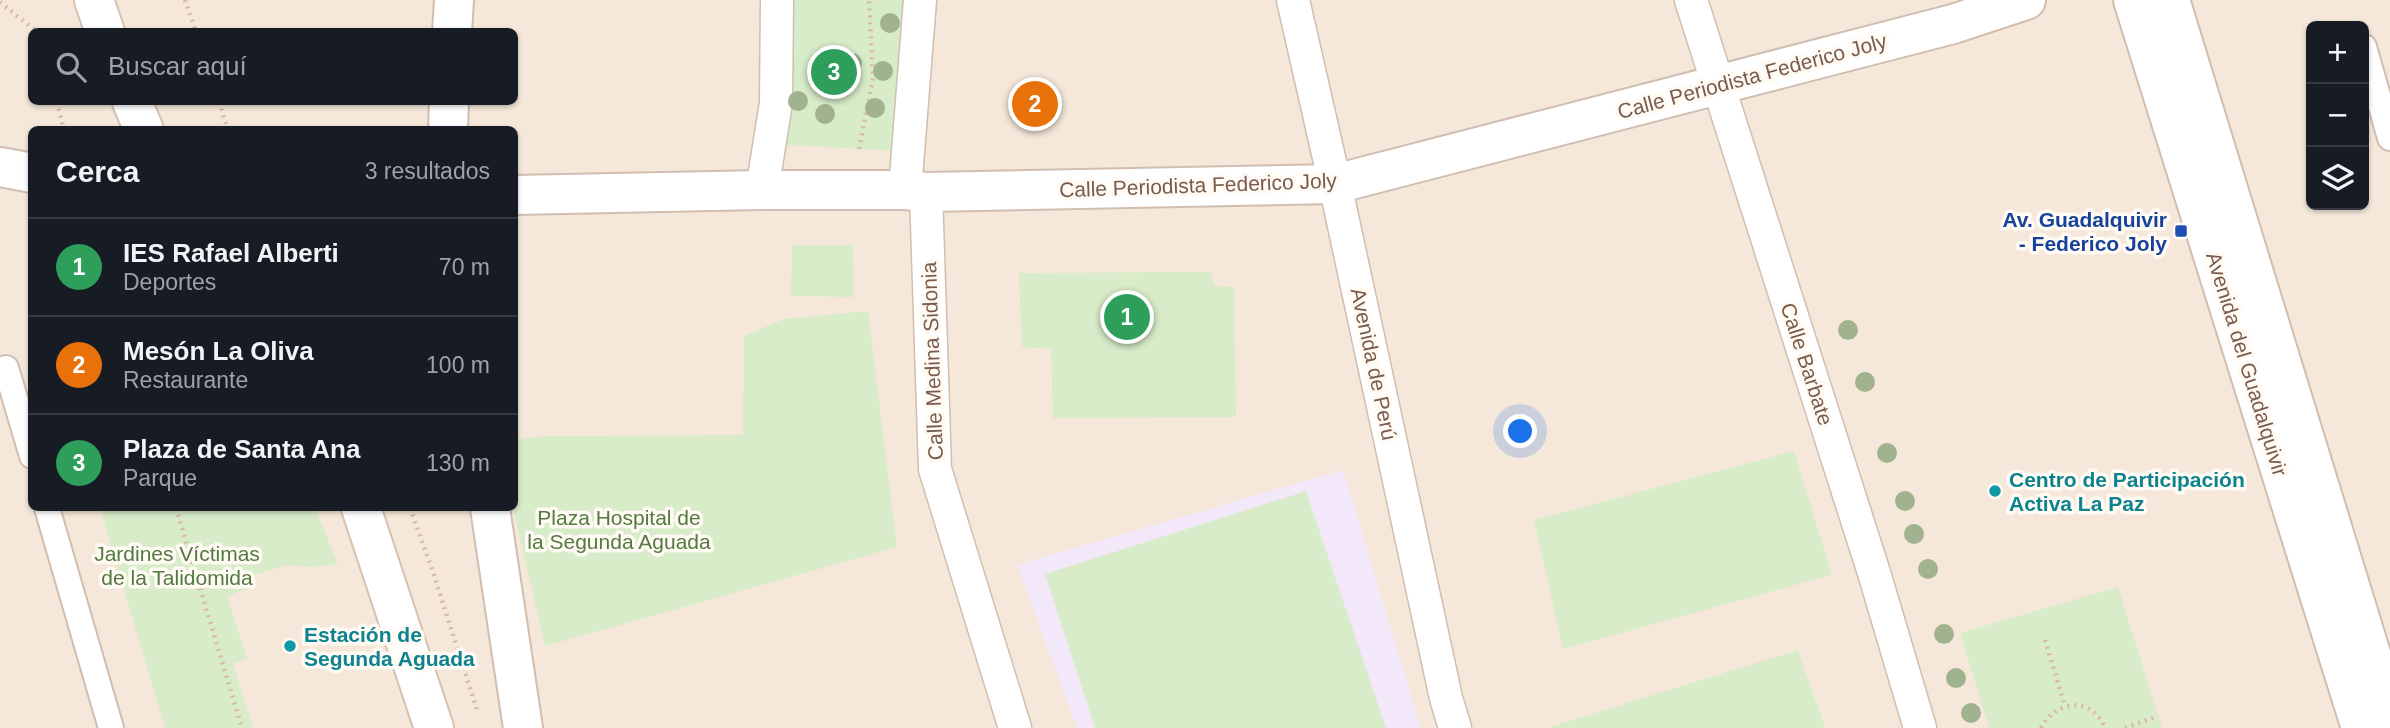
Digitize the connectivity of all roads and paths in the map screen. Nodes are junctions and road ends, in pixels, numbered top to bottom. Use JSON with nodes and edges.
{"nodes":[{"id":1,"x":94,"y":0,"type":"edge"},
{"id":2,"x":185,"y":0,"type":"edge"},
{"id":3,"x":454,"y":0,"type":"edge"},
{"id":4,"x":777,"y":0,"type":"edge"},
{"id":5,"x":869,"y":0,"type":"edge"},
{"id":6,"x":920,"y":0,"type":"edge"},
{"id":7,"x":1293,"y":0,"type":"edge"},
{"id":8,"x":1691,"y":0,"type":"edge"},
{"id":9,"x":2026,"y":0,"type":"edge"},
{"id":10,"x":2133,"y":0,"type":"edge"},
{"id":11,"x":2170,"y":0,"type":"edge"},
{"id":12,"x":0,"y":2,"type":"edge"},
{"id":13,"x":1949,"y":12,"type":"edge"},
{"id":14,"x":32,"y":28,"type":"edge"},
{"id":15,"x":104,"y":28,"type":"edge"},
{"id":16,"x":195,"y":28,"type":"edge"},
{"id":17,"x":452,"y":28,"type":"edge"},
{"id":18,"x":2369,"y":64,"type":"edge"},
{"id":19,"x":1717,"y":86,"type":"junction"},
{"id":20,"x":58,"y":105,"type":"edge"},
{"id":21,"x":133,"y":105,"type":"edge"},
{"id":22,"x":220,"y":105,"type":"edge"},
{"id":23,"x":449,"y":105,"type":"edge"},
{"id":24,"x":63,"y":126,"type":"edge"},
{"id":25,"x":142,"y":126,"type":"edge"},
{"id":26,"x":227,"y":126,"type":"edge"},
{"id":27,"x":448,"y":126,"type":"edge"},
{"id":28,"x":2390,"y":138,"type":"edge"},
{"id":29,"x":859,"y":149,"type":"dead end"},
{"id":30,"x":0,"y":167,"type":"edge"},
{"id":31,"x":28,"y":172,"type":"edge"},
{"id":32,"x":1335,"y":184,"type":"junction"},
{"id":33,"x":762,"y":190,"type":"junction"},
{"id":34,"x":916,"y":191,"type":"junction"},
{"id":35,"x":518,"y":195,"type":"edge"},
{"id":36,"x":0,"y":370,"type":"edge"},
{"id":37,"x":28,"y":442,"type":"edge"},
{"id":38,"x":48,"y":511,"type":"edge"},
{"id":39,"x":177,"y":511,"type":"edge"},
{"id":40,"x":362,"y":511,"type":"edge"},
{"id":41,"x":411,"y":511,"type":"edge"},
{"id":42,"x":490,"y":511,"type":"edge"},
{"id":43,"x":2045,"y":640,"type":"dead end"},
{"id":44,"x":2065,"y":706,"type":"junction"},
{"id":45,"x":478,"y":715,"type":"dead end"},
{"id":46,"x":2158,"y":716,"type":"dead end"},
{"id":47,"x":2390,"y":716,"type":"edge"},
{"id":48,"x":111,"y":728,"type":"edge"},
{"id":49,"x":242,"y":728,"type":"edge"},
{"id":50,"x":434,"y":728,"type":"edge"},
{"id":51,"x":523,"y":728,"type":"edge"},
{"id":52,"x":1015,"y":728,"type":"edge"},
{"id":53,"x":1455,"y":728,"type":"edge"},
{"id":54,"x":1920,"y":728,"type":"edge"},
{"id":55,"x":2041,"y":728,"type":"edge"},
{"id":56,"x":2105,"y":728,"type":"edge"},
{"id":57,"x":2125,"y":728,"type":"edge"},
{"id":58,"x":2361,"y":728,"type":"edge"}],
"edges":[{"from":1,"to":15,"type":"street"},
{"from":2,"to":16,"type":"path"},
{"from":3,"to":17,"type":"street"},
{"from":4,"to":33,"type":"street"},
{"from":5,"to":29,"type":"path"},
{"from":6,"to":34,"type":"street","name":"Calle Medina Sidonia"},
{"from":7,"to":32,"type":"street","name":"Avenida de Perú"},
{"from":8,"to":19,"type":"street","name":"Calle Barbate"},
{"from":9,"to":13,"type":"street","name":"Calle Periodista Federico Joly"},
{"from":10,"to":58,"type":"street","name":"Avenida del Guadalquivir"},
{"from":11,"to":47,"type":"street","name":"Avenida del Guadalquivir"},
{"from":12,"to":14,"type":"path"},
{"from":13,"to":19,"type":"street","name":"Calle Periodista Federico Joly"},
{"from":18,"to":28,"type":"street"},
{"from":19,"to":32,"type":"street","name":"Calle Periodista Federico Joly"},
{"from":19,"to":54,"type":"street","name":"Calle Barbate"},
{"from":20,"to":24,"type":"path"},
{"from":21,"to":25,"type":"street"},
{"from":22,"to":26,"type":"path"},
{"from":23,"to":27,"type":"street"},
{"from":30,"to":31,"type":"street"},
{"from":32,"to":34,"type":"street","name":"Calle Periodista Federico Joly"},
{"from":32,"to":53,"type":"street","name":"Avenida de Perú"},
{"from":33,"to":34,"type":"street","name":"Calle Periodista Federico Joly"},
{"from":33,"to":35,"type":"street","name":"Calle Periodista Federico Joly"},
{"from":34,"to":52,"type":"street","name":"Calle Medina Sidonia"},
{"from":36,"to":37,"type":"street"},
{"from":38,"to":48,"type":"street"},
{"from":39,"to":49,"type":"path"},
{"from":40,"to":50,"type":"street"},
{"from":41,"to":45,"type":"path"},
{"from":42,"to":51,"type":"street"},
{"from":43,"to":44,"type":"path"},
{"from":44,"to":55,"type":"path"},
{"from":44,"to":56,"type":"path"},
{"from":46,"to":57,"type":"path"}]}
